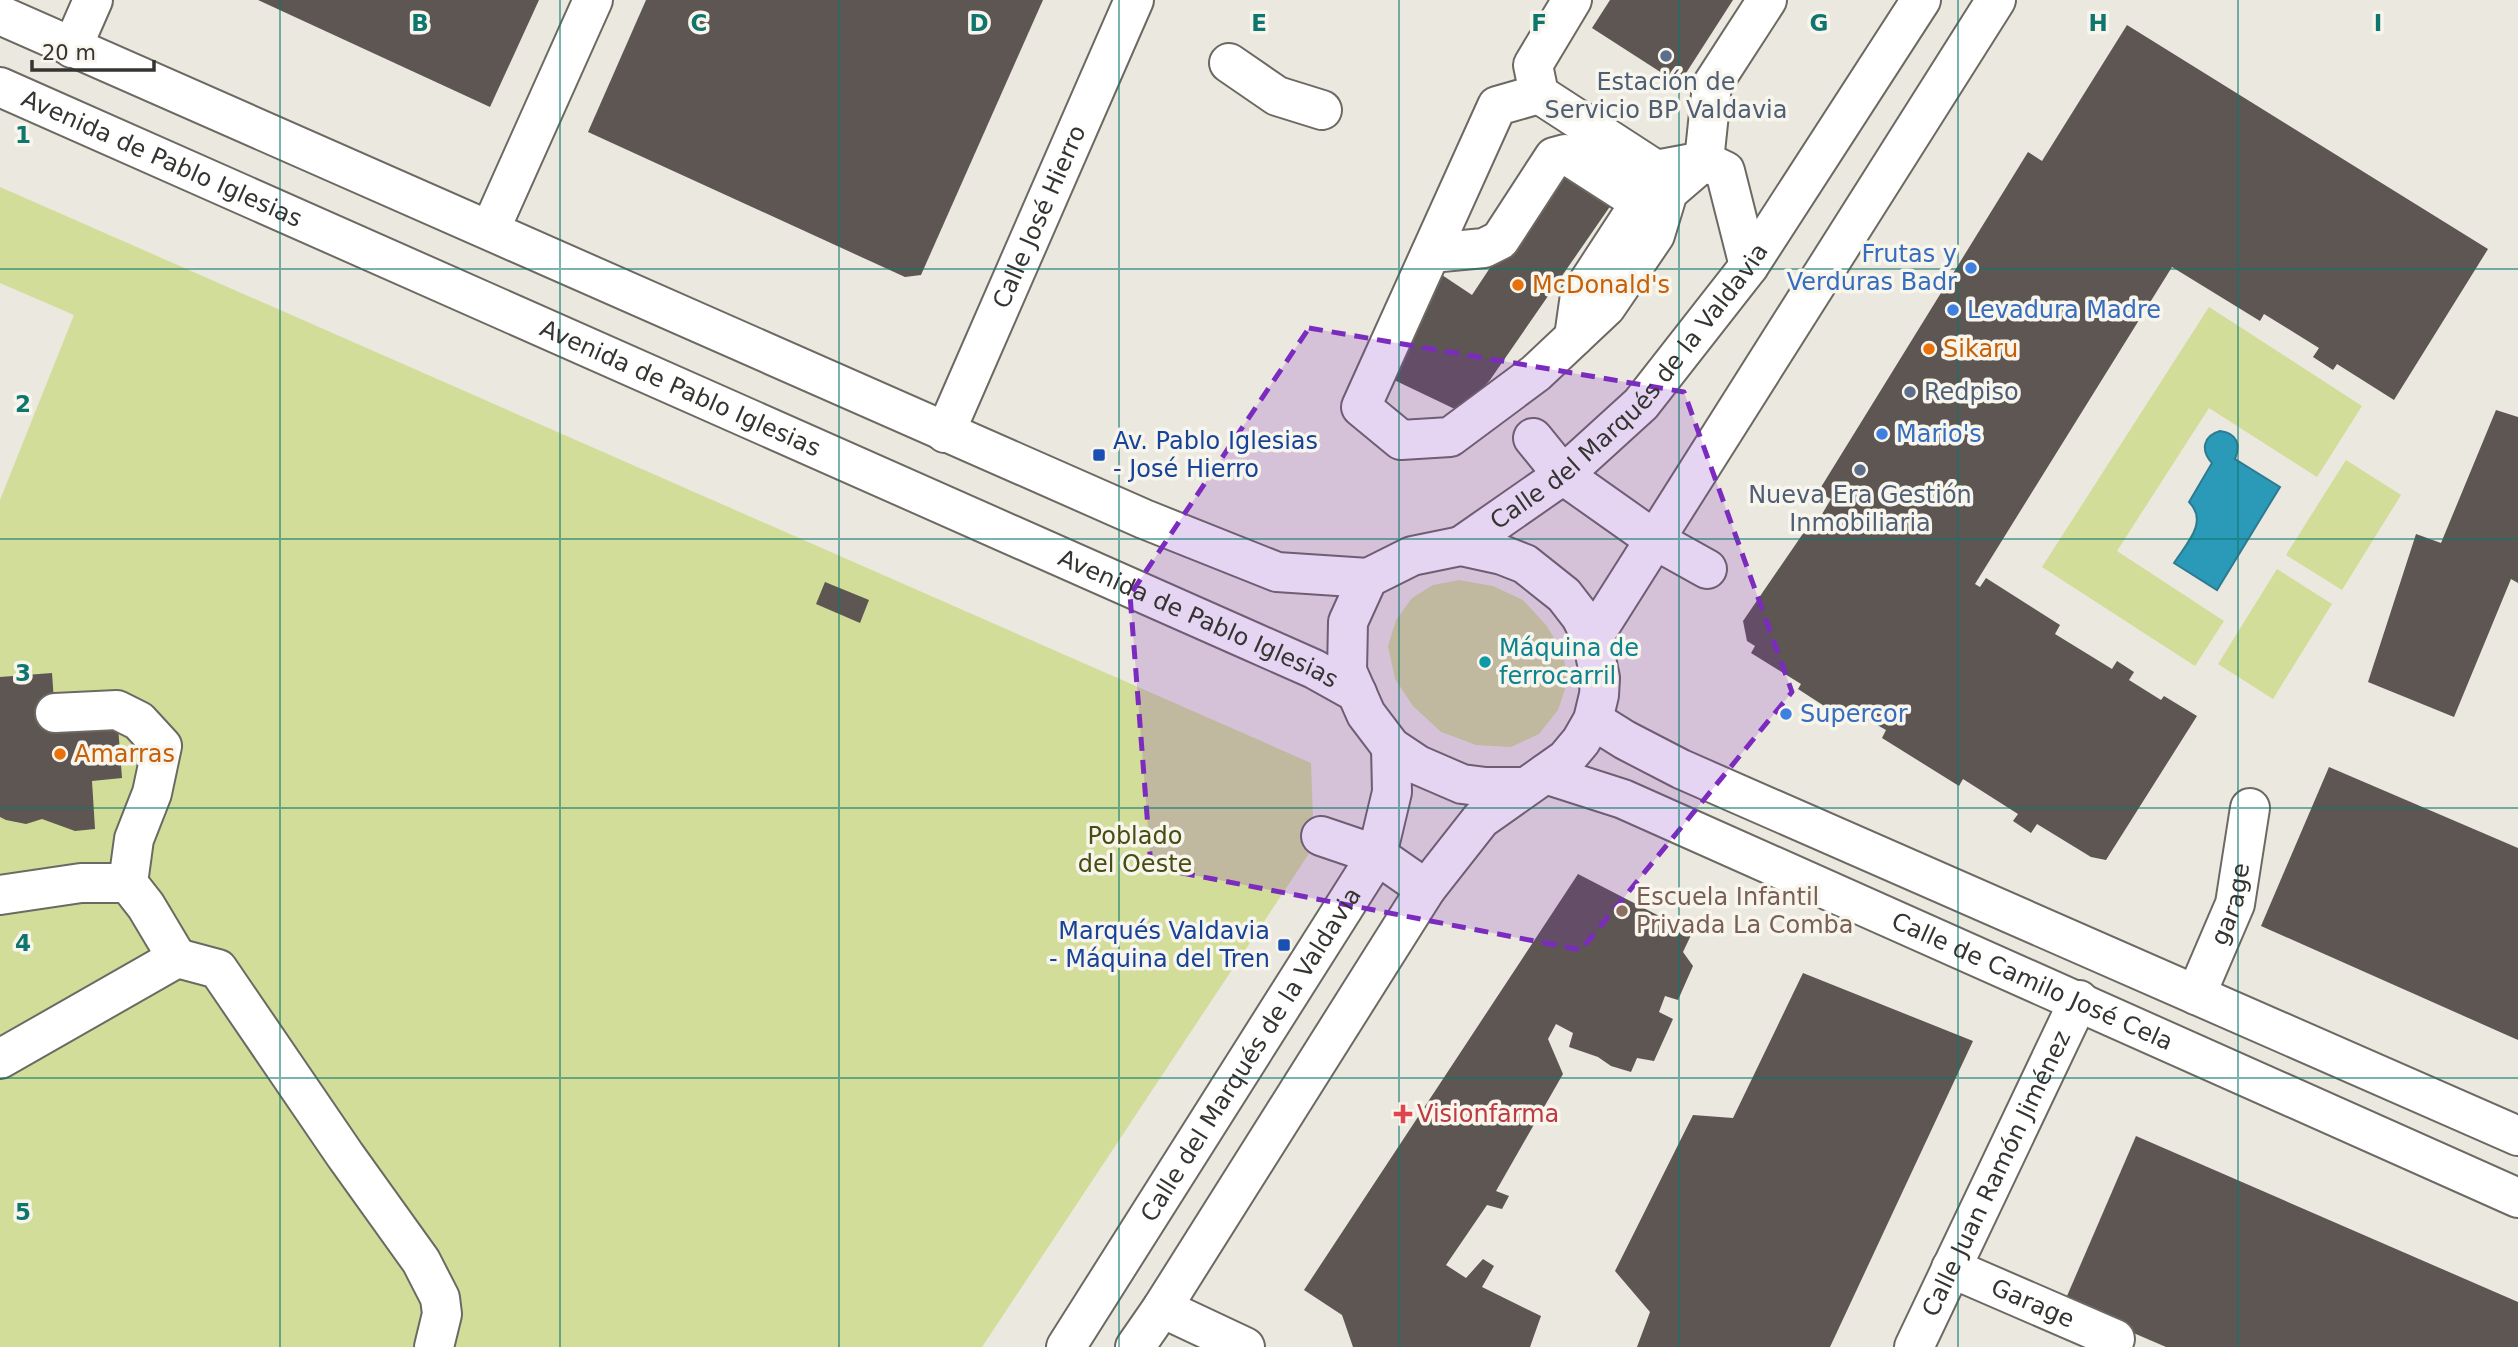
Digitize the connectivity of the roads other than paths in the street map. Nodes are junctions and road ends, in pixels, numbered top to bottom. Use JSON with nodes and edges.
{"nodes":[{"id":1,"x":93,"y":0,"type":"edge"},
{"id":2,"x":593,"y":0,"type":"edge"},
{"id":3,"x":1134,"y":0,"type":"edge"},
{"id":4,"x":1572,"y":0,"type":"edge"},
{"id":5,"x":1767,"y":0,"type":"edge"},
{"id":6,"x":1921,"y":0,"type":"edge"},
{"id":7,"x":1996,"y":0,"type":"edge"},
{"id":8,"x":0,"y":15,"type":"edge"},
{"id":9,"x":72,"y":48,"type":"junction"},
{"id":10,"x":1229,"y":63,"type":"dead end"},
{"id":11,"x":0,"y":87,"type":"edge"},
{"id":12,"x":1539,"y":94,"type":"junction"},
{"id":13,"x":1322,"y":110,"type":"dead end"},
{"id":14,"x":1704,"y":161,"type":"junction"},
{"id":15,"x":490,"y":230,"type":"junction"},
{"id":16,"x":1431,"y":253,"type":"junction"},
{"id":17,"x":1749,"y":266,"type":"junction"},
{"id":18,"x":1574,"y":337,"type":"junction"},
{"id":19,"x":944,"y":433,"type":"junction"},
{"id":20,"x":1532,"y":438,"type":"dead end"},
{"id":21,"x":1563,"y":475,"type":"junction"},
{"id":22,"x":1655,"y":540,"type":"junction"},
{"id":23,"x":1461,"y":546,"type":"junction"},
{"id":24,"x":1707,"y":569,"type":"dead end"},
{"id":25,"x":1368,"y":578,"type":"junction"},
{"id":26,"x":1592,"y":639,"type":"junction"},
{"id":27,"x":1357,"y":694,"type":"junction"},
{"id":28,"x":55,"y":713,"type":"dead end"},
{"id":29,"x":1593,"y":720,"type":"junction"},
{"id":30,"x":1391,"y":747,"type":"junction"},
{"id":31,"x":1534,"y":781,"type":"junction"},
{"id":32,"x":2250,"y":808,"type":"dead end"},
{"id":33,"x":1321,"y":836,"type":"dead end"},
{"id":34,"x":1377,"y":855,"type":"junction"},
{"id":35,"x":128,"y":883,"type":"junction"},
{"id":36,"x":1426,"y":889,"type":"junction"},
{"id":37,"x":0,"y":895,"type":"edge"},
{"id":38,"x":177,"y":958,"type":"junction"},
{"id":39,"x":2196,"y":995,"type":"junction"},
{"id":40,"x":2079,"y":1000,"type":"junction"},
{"id":41,"x":0,"y":1059,"type":"edge"},
{"id":42,"x":2518,"y":1136,"type":"edge"},
{"id":43,"x":2518,"y":1198,"type":"edge"},
{"id":44,"x":1951,"y":1268,"type":"junction"},
{"id":45,"x":1163,"y":1308,"type":"junction"},
{"id":46,"x":2115,"y":1339,"type":"dead end"},
{"id":47,"x":433,"y":1347,"type":"edge"},
{"id":48,"x":1066,"y":1347,"type":"edge"},
{"id":49,"x":1135,"y":1347,"type":"edge"},
{"id":50,"x":1245,"y":1347,"type":"edge"},
{"id":51,"x":1914,"y":1347,"type":"edge"}],
"edges":[{"from":1,"to":9,"type":"street"},
{"from":2,"to":15,"type":"street"},
{"from":3,"to":19,"type":"street","name":"Calle José Hierro"},
{"from":4,"to":12,"type":"street"},
{"from":5,"to":14,"type":"street"},
{"from":6,"to":17,"type":"street","name":"Calle del Marqués de la Valdavia"},
{"from":7,"to":22,"type":"street"},
{"from":8,"to":9,"type":"street"},
{"from":9,"to":15,"type":"street"},
{"from":10,"to":13,"type":"street"},
{"from":11,"to":27,"type":"street","name":"Avenida de Pablo Iglesias"},
{"from":12,"to":14,"type":"street"},
{"from":12,"to":16,"type":"street"},
{"from":14,"to":17,"type":"street"},
{"from":14,"to":18,"type":"street"},
{"from":15,"to":19,"type":"street"},
{"from":16,"to":18,"type":"street"},
{"from":16,"to":18,"type":"street"},
{"from":17,"to":21,"type":"street","name":"Calle del Marqués de la Valdavia"},
{"from":19,"to":25,"type":"street"},
{"from":20,"to":21,"type":"street"},
{"from":21,"to":22,"type":"street"},
{"from":21,"to":23,"type":"street","name":"Calle del Marqués de la Valdavia"},
{"from":22,"to":24,"type":"street"},
{"from":22,"to":26,"type":"street"},
{"from":23,"to":25,"type":"street"},
{"from":23,"to":26,"type":"street"},
{"from":25,"to":27,"type":"street"},
{"from":26,"to":29,"type":"street"},
{"from":27,"to":30,"type":"street"},
{"from":28,"to":35,"type":"street"},
{"from":29,"to":31,"type":"street"},
{"from":29,"to":39,"type":"street"},
{"from":30,"to":31,"type":"street"},
{"from":30,"to":34,"type":"street","name":"Calle del Marqués de la Valdavia"},
{"from":31,"to":36,"type":"street"},
{"from":31,"to":40,"type":"street","name":"Calle de Camilo José Cela"},
{"from":32,"to":39,"type":"street","name":"garage"},
{"from":33,"to":34,"type":"street"},
{"from":34,"to":36,"type":"street"},
{"from":34,"to":48,"type":"street","name":"Calle del Marqués de la Valdavia"},
{"from":35,"to":37,"type":"street"},
{"from":35,"to":38,"type":"street"},
{"from":36,"to":45,"type":"street"},
{"from":38,"to":41,"type":"street"},
{"from":38,"to":47,"type":"street"},
{"from":39,"to":42,"type":"street"},
{"from":40,"to":43,"type":"street","name":"Calle de Camilo José Cela"},
{"from":40,"to":44,"type":"street","name":"Calle Juan Ramón Jiménez"},
{"from":44,"to":46,"type":"street","name":"Garage"},
{"from":44,"to":51,"type":"street","name":"Calle Juan Ramón Jiménez"},
{"from":45,"to":49,"type":"street"},
{"from":45,"to":50,"type":"street"}]}
